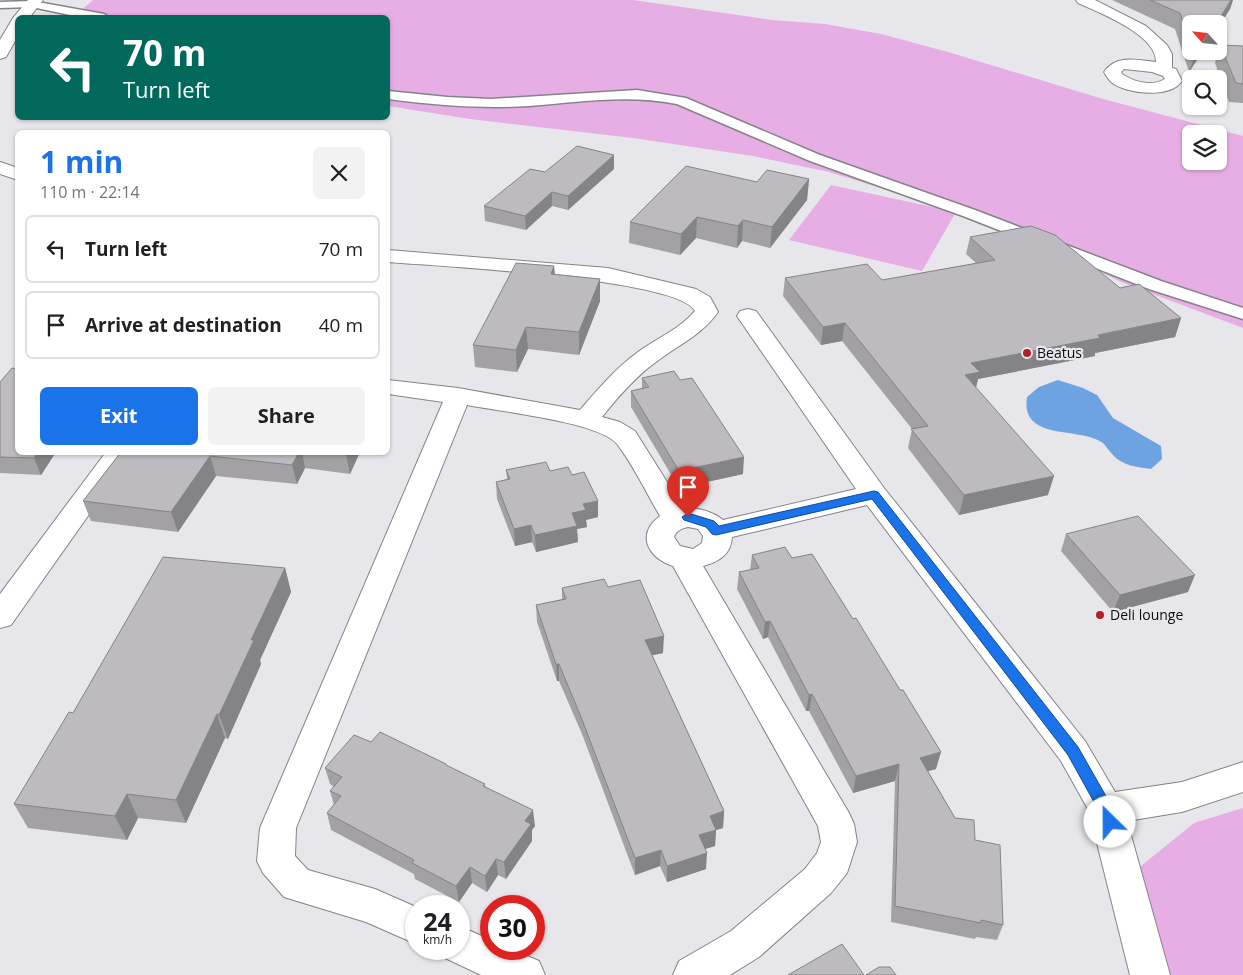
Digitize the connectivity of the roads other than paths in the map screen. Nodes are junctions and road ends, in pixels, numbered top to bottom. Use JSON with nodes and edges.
{"nodes":[{"id":1,"x":1083,"y":0,"type":"edge"},
{"id":2,"x":34,"y":2,"type":"edge"},
{"id":3,"x":0,"y":5,"type":"edge"},
{"id":4,"x":23,"y":15,"type":"edge"},
{"id":5,"x":91,"y":15,"type":"edge"},
{"id":6,"x":15,"y":26,"type":"edge"},
{"id":7,"x":0,"y":54,"type":"edge"},
{"id":8,"x":1164,"y":70,"type":"dead end"},
{"id":9,"x":390,"y":95,"type":"edge"},
{"id":10,"x":390,"y":256,"type":"edge"},
{"id":11,"x":1243,"y":314,"type":"edge"},
{"id":12,"x":748,"y":316,"type":"dead end"},
{"id":13,"x":390,"y":387,"type":"edge"},
{"id":14,"x":458,"y":396,"type":"junction"},
{"id":15,"x":586,"y":419,"type":"junction"},
{"id":16,"x":118,"y":455,"type":"edge"},
{"id":17,"x":874,"y":494,"type":"junction"},
{"id":18,"x":676,"y":519,"type":"junction"},
{"id":19,"x":716,"y":531,"type":"junction"},
{"id":20,"x":683,"y":558,"type":"junction"},
{"id":21,"x":0,"y":617,"type":"edge"},
{"id":22,"x":1243,"y":777,"type":"edge"},
{"id":23,"x":1106,"y":809,"type":"junction"},
{"id":24,"x":405,"y":921,"type":"edge"},
{"id":25,"x":470,"y":950,"type":"edge"},
{"id":26,"x":525,"y":975,"type":"edge"},
{"id":27,"x":693,"y":975,"type":"edge"},
{"id":28,"x":1150,"y":975,"type":"edge"}],
"edges":[{"from":1,"to":8,"type":"street"},
{"from":2,"to":3,"type":"lane"},
{"from":2,"to":4,"type":"street"},
{"from":2,"to":5,"type":"lane"},
{"from":6,"to":7,"type":"street"},
{"from":9,"to":11,"type":"lane"},
{"from":10,"to":15,"type":"street"},
{"from":12,"to":17,"type":"street"},
{"from":13,"to":14,"type":"street"},
{"from":14,"to":15,"type":"street"},
{"from":14,"to":24,"type":"street"},
{"from":15,"to":18,"type":"street"},
{"from":16,"to":21,"type":"street"},
{"from":17,"to":19,"type":"street"},
{"from":17,"to":23,"type":"street"},
{"from":18,"to":19,"type":"street"},
{"from":18,"to":20,"type":"street"},
{"from":19,"to":20,"type":"street"},
{"from":20,"to":27,"type":"street"},
{"from":22,"to":23,"type":"street"},
{"from":23,"to":28,"type":"street"},
{"from":25,"to":26,"type":"street"}]}
